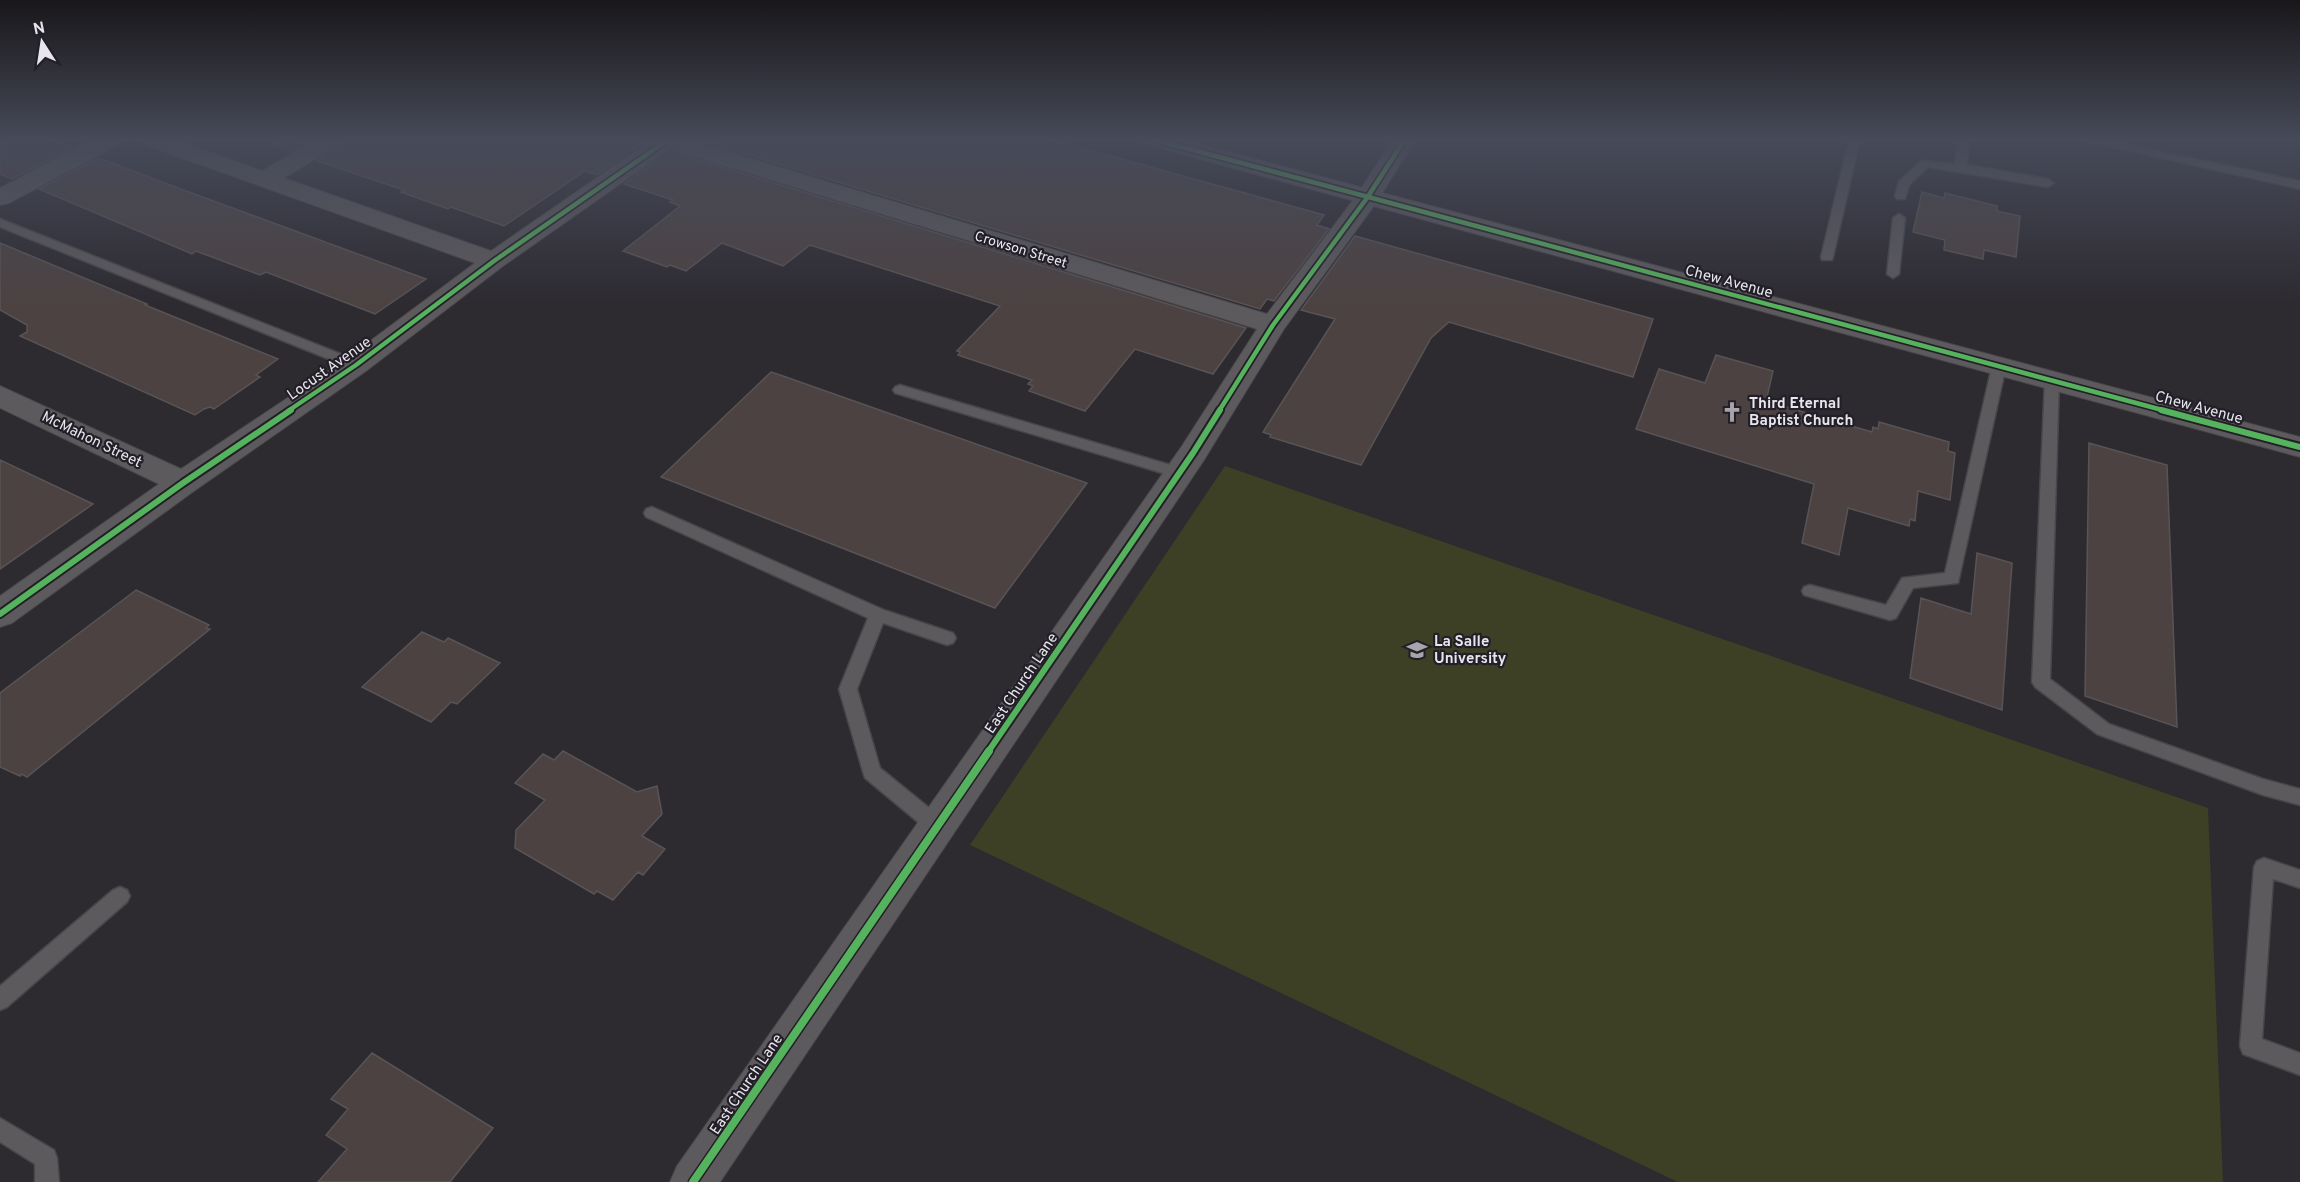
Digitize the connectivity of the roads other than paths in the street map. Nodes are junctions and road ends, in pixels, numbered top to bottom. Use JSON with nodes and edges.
{"nodes":[{"id":1,"x":307,"y":194,"type":"edge"},
{"id":2,"x":590,"y":194,"type":"edge"},
{"id":3,"x":845,"y":194,"type":"edge"},
{"id":4,"x":1353,"y":194,"type":"edge"},
{"id":5,"x":1370,"y":194,"type":"edge"},
{"id":6,"x":1842,"y":194,"type":"edge"},
{"id":7,"x":1367,"y":198,"type":"junction"},
{"id":8,"x":1899,"y":218,"type":"dead end"},
{"id":9,"x":0,"y":223,"type":"edge"},
{"id":10,"x":1827,"y":257,"type":"dead end"},
{"id":11,"x":494,"y":261,"type":"junction"},
{"id":12,"x":1893,"y":274,"type":"dead end"},
{"id":13,"x":1273,"y":325,"type":"junction"},
{"id":14,"x":356,"y":365,"type":"junction"},
{"id":15,"x":1999,"y":366,"type":"junction"},
{"id":16,"x":2052,"y":380,"type":"junction"},
{"id":17,"x":900,"y":390,"type":"dead end"},
{"id":18,"x":0,"y":396,"type":"edge"},
{"id":19,"x":2300,"y":447,"type":"edge"},
{"id":20,"x":1179,"y":473,"type":"junction"},
{"id":21,"x":183,"y":483,"type":"junction"},
{"id":22,"x":652,"y":513,"type":"dead end"},
{"id":23,"x":1810,"y":591,"type":"dead end"},
{"id":24,"x":0,"y":614,"type":"edge"},
{"id":25,"x":878,"y":615,"type":"junction"},
{"id":26,"x":947,"y":638,"type":"dead end"},
{"id":27,"x":2300,"y":797,"type":"edge"},
{"id":28,"x":937,"y":826,"type":"junction"},
{"id":29,"x":2300,"y":879,"type":"edge"},
{"id":30,"x":120,"y":896,"type":"dead end"},
{"id":31,"x":0,"y":1000,"type":"edge"},
{"id":32,"x":2300,"y":1064,"type":"edge"},
{"id":33,"x":0,"y":1129,"type":"edge"},
{"id":34,"x":46,"y":1182,"type":"edge"},
{"id":35,"x":693,"y":1182,"type":"edge"}],
"edges":[{"from":1,"to":11,"type":"street"},
{"from":2,"to":11,"type":"street","name":"Locust Avenue"},
{"from":3,"to":13,"type":"street","name":"Crowson Street"},
{"from":4,"to":7,"type":"street","name":"Chew Avenue"},
{"from":5,"to":7,"type":"street","name":"East Church Lane"},
{"from":6,"to":10,"type":"lane"},
{"from":7,"to":13,"type":"street","name":"East Church Lane"},
{"from":7,"to":15,"type":"street","name":"Chew Avenue"},
{"from":8,"to":12,"type":"lane"},
{"from":9,"to":14,"type":"lane"},
{"from":11,"to":14,"type":"street","name":"Locust Avenue"},
{"from":13,"to":20,"type":"street","name":"East Church Lane"},
{"from":14,"to":21,"type":"street","name":"Locust Avenue"},
{"from":15,"to":16,"type":"street","name":"Chew Avenue"},
{"from":15,"to":23,"type":"lane"},
{"from":16,"to":19,"type":"street","name":"Chew Avenue"},
{"from":16,"to":27,"type":"lane"},
{"from":17,"to":20,"type":"lane"},
{"from":18,"to":21,"type":"street","name":"McMahon Street"},
{"from":20,"to":28,"type":"street","name":"East Church Lane"},
{"from":21,"to":24,"type":"street","name":"Locust Avenue"},
{"from":22,"to":25,"type":"lane"},
{"from":25,"to":26,"type":"lane"},
{"from":25,"to":28,"type":"lane"},
{"from":28,"to":35,"type":"street","name":"East Church Lane"},
{"from":29,"to":32,"type":"lane"},
{"from":30,"to":31,"type":"lane"},
{"from":33,"to":34,"type":"lane"}]}
